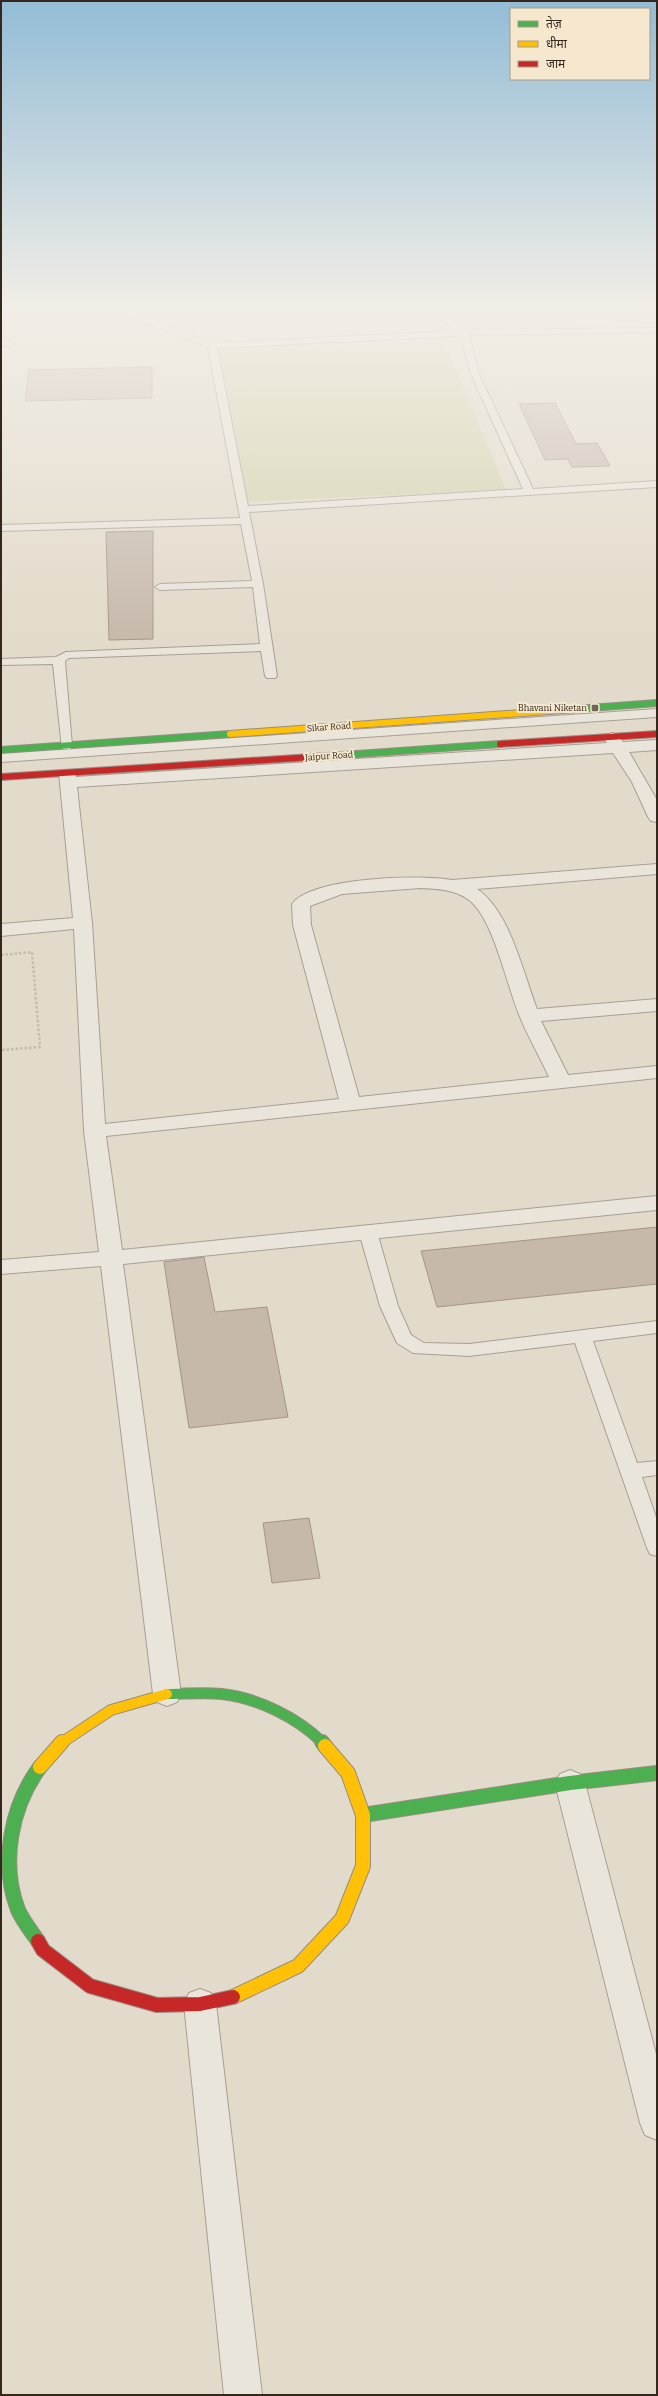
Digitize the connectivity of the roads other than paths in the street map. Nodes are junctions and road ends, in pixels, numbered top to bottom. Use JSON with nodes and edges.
{"nodes":[{"id":1,"x":226,"y":421,"type":"edge"},
{"id":2,"x":497,"y":421,"type":"edge"},
{"id":3,"x":657,"y":484,"type":"edge"},
{"id":4,"x":529,"y":491,"type":"junction"},
{"id":5,"x":243,"y":509,"type":"junction"},
{"id":6,"x":245,"y":521,"type":"junction"},
{"id":7,"x":1,"y":528,"type":"edge"},
{"id":8,"x":258,"y":584,"type":"junction"},
{"id":9,"x":160,"y":587,"type":"dead end"},
{"id":10,"x":266,"y":647,"type":"junction"},
{"id":11,"x":59,"y":660,"type":"junction"},
{"id":12,"x":1,"y":662,"type":"edge"},
{"id":13,"x":271,"y":676,"type":"dead end"},
{"id":14,"x":657,"y":704,"type":"edge"},
{"id":15,"x":657,"y":713,"type":"edge"},
{"id":16,"x":657,"y":734,"type":"edge"},
{"id":17,"x":615,"y":742,"type":"junction"},
{"id":18,"x":657,"y":745,"type":"edge"},
{"id":19,"x":66,"y":746,"type":"junction"},
{"id":20,"x":1,"y":750,"type":"edge"},
{"id":21,"x":1,"y":758,"type":"edge"},
{"id":22,"x":1,"y":777,"type":"edge"},
{"id":23,"x":67,"y":778,"type":"junction"},
{"id":24,"x":657,"y":817,"type":"edge"},
{"id":25,"x":657,"y":869,"type":"edge"},
{"id":26,"x":453,"y":885,"type":"junction"},
{"id":27,"x":83,"y":923,"type":"junction"},
{"id":28,"x":1,"y":930,"type":"edge"},
{"id":29,"x":657,"y":1005,"type":"edge"},
{"id":30,"x":529,"y":1016,"type":"junction"},
{"id":31,"x":657,"y":1072,"type":"edge"},
{"id":32,"x":561,"y":1081,"type":"junction"},
{"id":33,"x":351,"y":1104,"type":"junction"},
{"id":34,"x":95,"y":1131,"type":"junction"},
{"id":35,"x":657,"y":1203,"type":"edge"},
{"id":36,"x":368,"y":1232,"type":"junction"},
{"id":37,"x":112,"y":1258,"type":"junction"},
{"id":38,"x":1,"y":1267,"type":"edge"},
{"id":39,"x":657,"y":1327,"type":"edge"},
{"id":40,"x":582,"y":1337,"type":"junction"},
{"id":41,"x":657,"y":1468,"type":"edge"},
{"id":42,"x":631,"y":1471,"type":"junction"},
{"id":43,"x":657,"y":1548,"type":"edge"},
{"id":44,"x":167,"y":1694,"type":"junction"},
{"id":45,"x":657,"y":1773,"type":"edge"},
{"id":46,"x":570,"y":1784,"type":"junction"},
{"id":47,"x":363,"y":1815,"type":"junction"},
{"id":48,"x":4,"y":1860,"type":"edge"},
{"id":49,"x":200,"y":2004,"type":"junction"},
{"id":50,"x":651,"y":2076,"type":"edge"},
{"id":51,"x":657,"y":2123,"type":"edge"},
{"id":52,"x":243,"y":2395,"type":"edge"}],
"edges":[{"from":1,"to":5,"type":"lane"},
{"from":2,"to":4,"type":"lane"},
{"from":3,"to":4,"type":"lane"},
{"from":4,"to":5,"type":"lane"},
{"from":5,"to":6,"type":"lane"},
{"from":6,"to":7,"type":"lane"},
{"from":6,"to":8,"type":"lane"},
{"from":8,"to":9,"type":"lane"},
{"from":8,"to":10,"type":"lane"},
{"from":10,"to":11,"type":"lane"},
{"from":10,"to":13,"type":"lane"},
{"from":11,"to":12,"type":"lane"},
{"from":11,"to":19,"type":"lane"},
{"from":14,"to":19,"type":"main road","name":"Sikar Road"},
{"from":15,"to":21,"type":"lane"},
{"from":16,"to":17,"type":"main road"},
{"from":17,"to":18,"type":"street"},
{"from":17,"to":23,"type":"street"},
{"from":17,"to":24,"type":"street"},
{"from":19,"to":20,"type":"main road","name":"Sikar Road"},
{"from":22,"to":23,"type":"main road"},
{"from":23,"to":27,"type":"street"},
{"from":25,"to":26,"type":"street"},
{"from":26,"to":30,"type":"street"},
{"from":26,"to":33,"type":"street"},
{"from":27,"to":28,"type":"street"},
{"from":27,"to":34,"type":"street"},
{"from":29,"to":30,"type":"street"},
{"from":30,"to":32,"type":"street"},
{"from":31,"to":32,"type":"street"},
{"from":32,"to":33,"type":"street"},
{"from":33,"to":34,"type":"street"},
{"from":34,"to":37,"type":"street"},
{"from":35,"to":36,"type":"street"},
{"from":36,"to":37,"type":"street"},
{"from":36,"to":40,"type":"lane"},
{"from":37,"to":38,"type":"street"},
{"from":37,"to":44,"type":"street"},
{"from":39,"to":40,"type":"lane"},
{"from":40,"to":42,"type":"lane"},
{"from":41,"to":42,"type":"lane"},
{"from":42,"to":43,"type":"lane"},
{"from":44,"to":47,"type":"main road"},
{"from":44,"to":48,"type":"main road"},
{"from":45,"to":46,"type":"main road"},
{"from":46,"to":47,"type":"main road"},
{"from":46,"to":50,"type":"street"},
{"from":47,"to":49,"type":"main road"},
{"from":48,"to":49,"type":"main road"},
{"from":49,"to":52,"type":"street"},
{"from":50,"to":51,"type":"street"}]}
